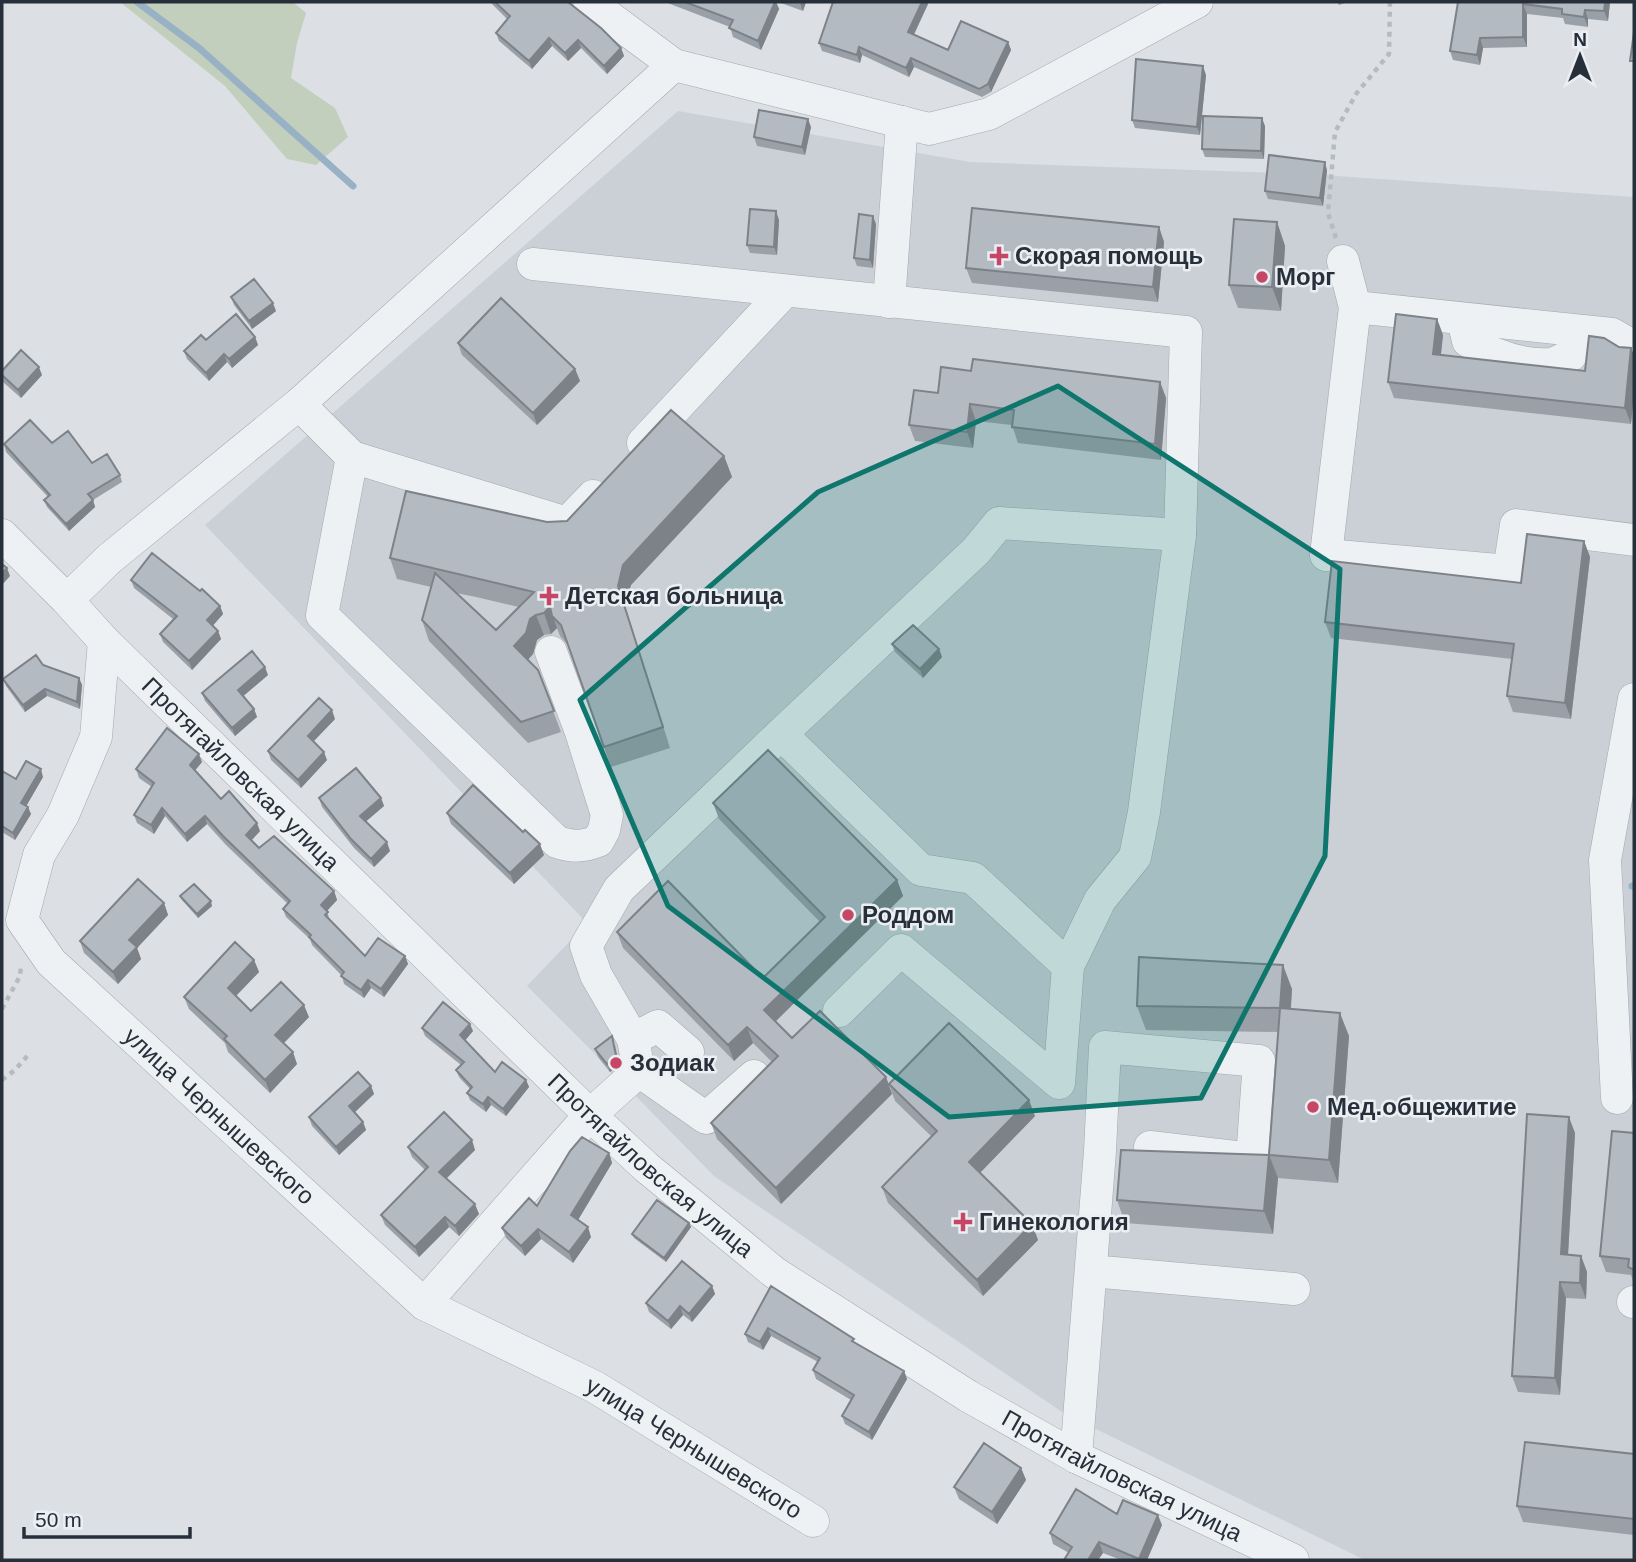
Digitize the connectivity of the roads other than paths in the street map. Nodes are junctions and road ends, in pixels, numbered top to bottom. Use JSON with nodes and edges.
{"nodes":[{"id":1,"x":589,"y":2,"type":"edge"},
{"id":2,"x":1197,"y":2,"type":"edge"},
{"id":3,"x":674,"y":65,"type":"junction"},
{"id":4,"x":902,"y":122,"type":"junction"},
{"id":5,"x":1343,"y":261,"type":"road end"},
{"id":6,"x":533,"y":264,"type":"dead end"},
{"id":7,"x":784,"y":292,"type":"junction"},
{"id":8,"x":889,"y":302,"type":"junction"},
{"id":9,"x":1355,"y":307,"type":"junction"},
{"id":10,"x":1634,"y":347,"type":"edge"},
{"id":11,"x":299,"y":404,"type":"junction"},
{"id":12,"x":352,"y":457,"type":"junction"},
{"id":13,"x":2,"y":535,"type":"edge"},
{"id":14,"x":1180,"y":535,"type":"junction"},
{"id":15,"x":1634,"y":540,"type":"edge"},
{"id":16,"x":68,"y":600,"type":"junction"},
{"id":17,"x":104,"y":641,"type":"junction"},
{"id":18,"x":551,"y":652,"type":"dead end"},
{"id":19,"x":1634,"y":699,"type":"edge"},
{"id":20,"x":781,"y":734,"type":"junction"},
{"id":21,"x":1068,"y":966,"type":"junction"},
{"id":22,"x":839,"y":1011,"type":"dead end"},
{"id":23,"x":633,"y":1039,"type":"junction"},
{"id":24,"x":688,"y":1052,"type":"dead end"},
{"id":25,"x":639,"y":1071,"type":"junction"},
{"id":26,"x":754,"y":1076,"type":"edge"},
{"id":27,"x":1617,"y":1098,"type":"dead end"},
{"id":28,"x":590,"y":1115,"type":"junction"},
{"id":29,"x":1150,"y":1147,"type":"dead end"},
{"id":30,"x":1091,"y":1271,"type":"junction"},
{"id":31,"x":1294,"y":1289,"type":"dead end"},
{"id":32,"x":424,"y":1304,"type":"junction"},
{"id":33,"x":1076,"y":1457,"type":"junction"},
{"id":34,"x":813,"y":1521,"type":"dead end"},
{"id":35,"x":1293,"y":1560,"type":"edge"}],
"edges":[{"from":1,"to":3,"type":"street"},
{"from":2,"to":4,"type":"street"},
{"from":3,"to":4,"type":"street"},
{"from":3,"to":11,"type":"street"},
{"from":4,"to":8,"type":"street"},
{"from":5,"to":9,"type":"street"},
{"from":6,"to":7,"type":"street"},
{"from":7,"to":8,"type":"street"},
{"from":7,"to":12,"type":"street"},
{"from":8,"to":14,"type":"street"},
{"from":9,"to":10,"type":"street"},
{"from":9,"to":15,"type":"street"},
{"from":11,"to":12,"type":"street"},
{"from":11,"to":16,"type":"street"},
{"from":12,"to":18,"type":"street"},
{"from":13,"to":16,"type":"street","name":"Протягайловская улица"},
{"from":14,"to":20,"type":"street"},
{"from":14,"to":21,"type":"street"},
{"from":16,"to":17,"type":"street","name":"Протягайловская улица"},
{"from":17,"to":28,"type":"street","name":"Протягайловская улица"},
{"from":17,"to":32,"type":"street","name":"улица Чернышевского"},
{"from":19,"to":27,"type":"street"},
{"from":20,"to":21,"type":"street"},
{"from":20,"to":23,"type":"street"},
{"from":21,"to":22,"type":"street"},
{"from":23,"to":24,"type":"street"},
{"from":23,"to":25,"type":"street"},
{"from":25,"to":26,"type":"street"},
{"from":25,"to":28,"type":"street"},
{"from":28,"to":32,"type":"street"},
{"from":28,"to":33,"type":"street","name":"Протягайловская улица"},
{"from":29,"to":30,"type":"street"},
{"from":30,"to":31,"type":"street"},
{"from":30,"to":33,"type":"street"},
{"from":32,"to":34,"type":"street","name":"улица Чернышевского"},
{"from":33,"to":35,"type":"street","name":"Протягайловская улица"}]}
